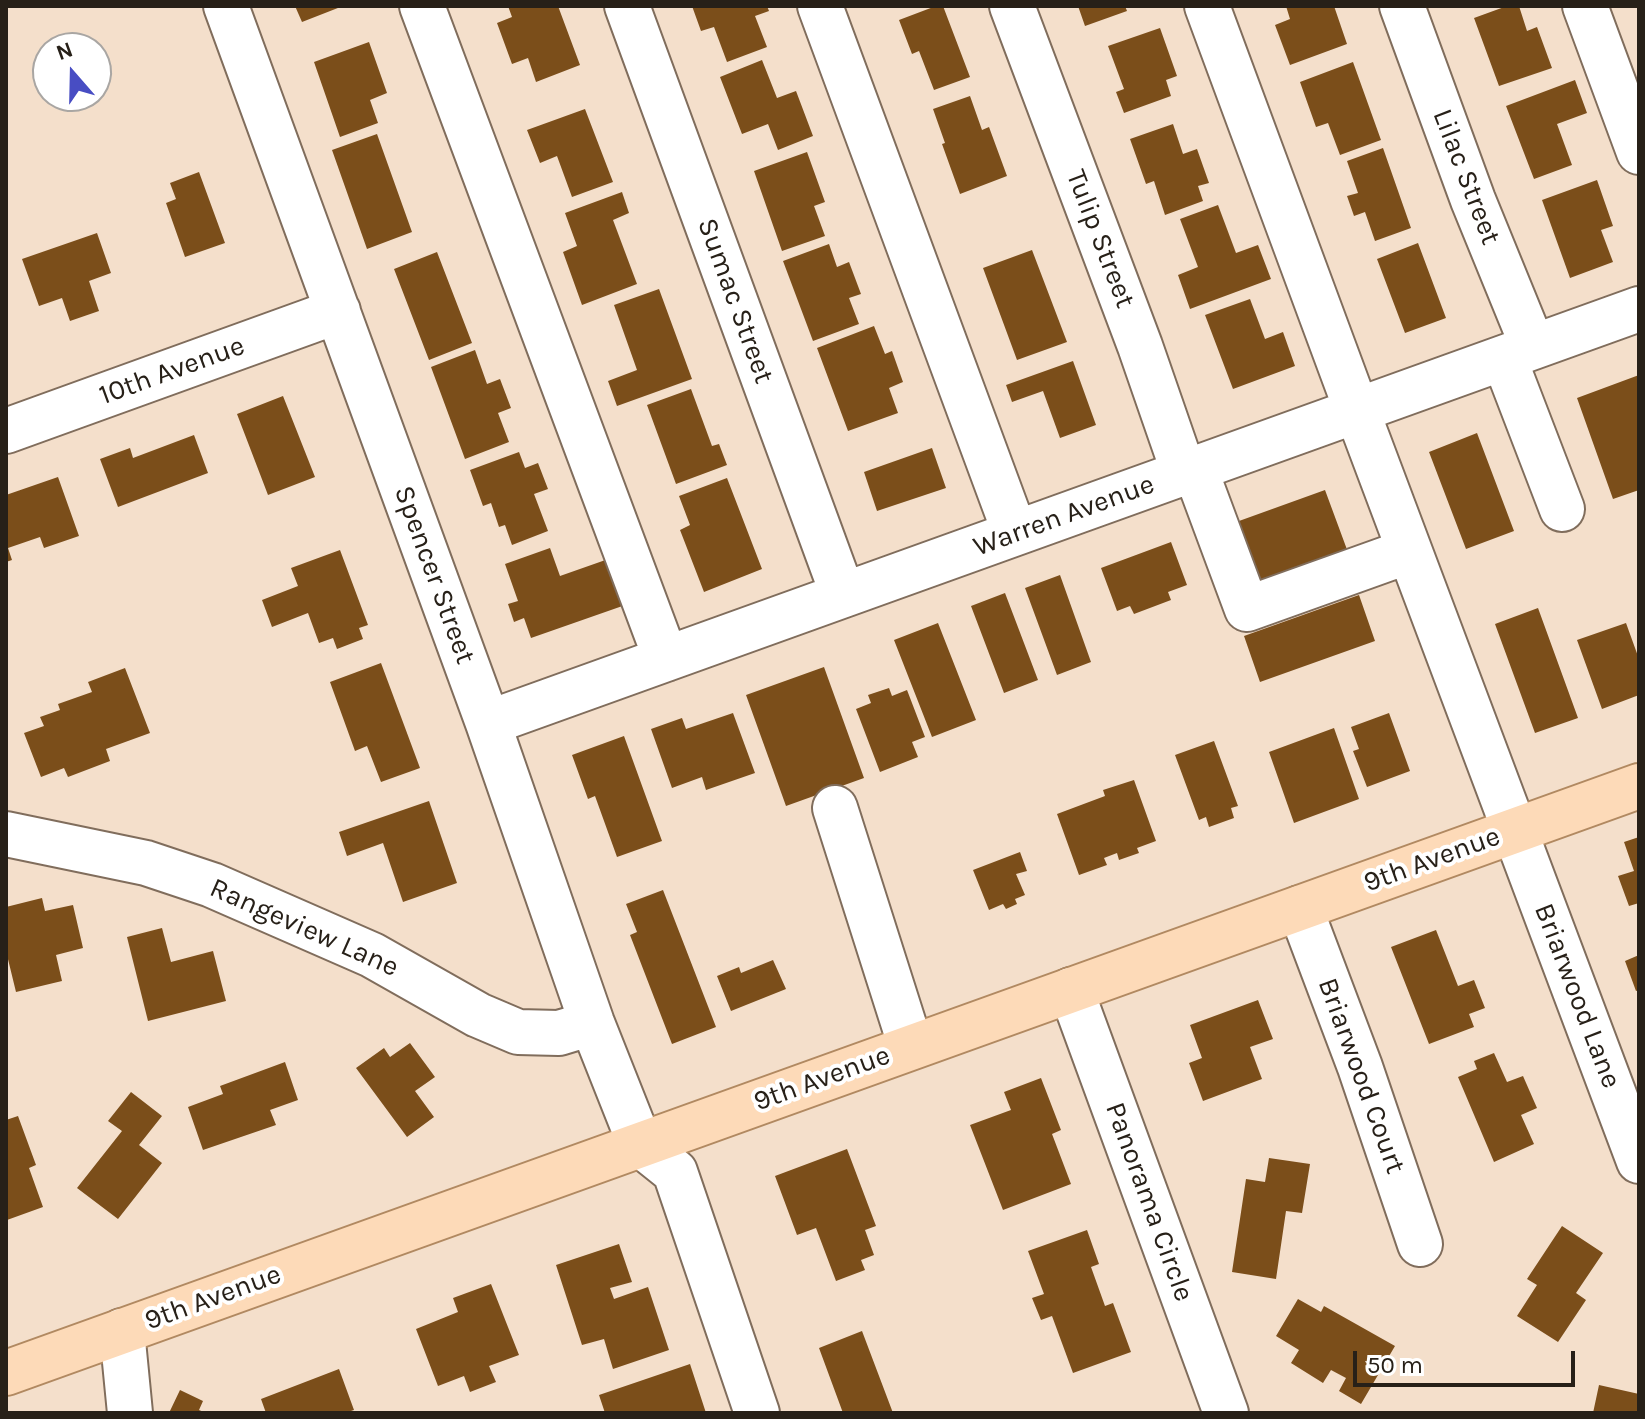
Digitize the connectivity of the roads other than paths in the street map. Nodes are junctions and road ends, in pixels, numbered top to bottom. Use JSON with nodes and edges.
{"nodes":[{"id":1,"x":226,"y":6,"type":"edge"},
{"id":2,"x":422,"y":6,"type":"edge"},
{"id":3,"x":627,"y":6,"type":"edge"},
{"id":4,"x":820,"y":6,"type":"edge"},
{"id":5,"x":1012,"y":6,"type":"edge"},
{"id":6,"x":1207,"y":6,"type":"edge"},
{"id":7,"x":1402,"y":6,"type":"edge"},
{"id":8,"x":1585,"y":6,"type":"edge"},
{"id":9,"x":1639,"y":152,"type":"edge"},
{"id":10,"x":1639,"y":309,"type":"edge"},
{"id":11,"x":338,"y":311,"type":"junction"},
{"id":12,"x":1518,"y":353,"type":"junction"},
{"id":13,"x":1357,"y":411,"type":"junction"},
{"id":14,"x":6,"y":431,"type":"edge"},
{"id":15,"x":1190,"y":471,"type":"junction"},
{"id":16,"x":1562,"y":509,"type":"dead end"},
{"id":17,"x":1015,"y":533,"type":"junction"},
{"id":18,"x":1409,"y":551,"type":"junction"},
{"id":19,"x":843,"y":595,"type":"junction"},
{"id":20,"x":666,"y":659,"type":"junction"},
{"id":21,"x":488,"y":723,"type":"junction"},
{"id":22,"x":1639,"y":786,"type":"edge"},
{"id":23,"x":835,"y":808,"type":"dead end"},
{"id":24,"x":1515,"y":831,"type":"junction"},
{"id":25,"x":6,"y":834,"type":"edge"},
{"id":26,"x":1300,"y":908,"type":"junction"},
{"id":27,"x":1071,"y":990,"type":"junction"},
{"id":28,"x":592,"y":1023,"type":"junction"},
{"id":29,"x":911,"y":1047,"type":"junction"},
{"id":30,"x":640,"y":1144,"type":"junction"},
{"id":31,"x":1639,"y":1161,"type":"edge"},
{"id":32,"x":1420,"y":1244,"type":"dead end"},
{"id":33,"x":122,"y":1331,"type":"junction"},
{"id":34,"x":6,"y":1373,"type":"edge"},
{"id":35,"x":130,"y":1413,"type":"edge"},
{"id":36,"x":757,"y":1413,"type":"edge"},
{"id":37,"x":1226,"y":1413,"type":"edge"}],
"edges":[{"from":1,"to":11,"type":"street","name":"Spencer Street"},
{"from":2,"to":20,"type":"street"},
{"from":3,"to":19,"type":"street","name":"Sumac Street"},
{"from":4,"to":17,"type":"street"},
{"from":5,"to":15,"type":"street","name":"Tulip Street"},
{"from":6,"to":13,"type":"street"},
{"from":7,"to":12,"type":"street","name":"Lilac Street"},
{"from":8,"to":9,"type":"street"},
{"from":10,"to":12,"type":"street","name":"Warren Avenue"},
{"from":11,"to":14,"type":"street","name":"10th Avenue"},
{"from":11,"to":21,"type":"street","name":"Spencer Street"},
{"from":12,"to":13,"type":"street","name":"Warren Avenue"},
{"from":12,"to":16,"type":"street","name":"Lilac Street"},
{"from":13,"to":15,"type":"street","name":"Warren Avenue"},
{"from":13,"to":18,"type":"street"},
{"from":15,"to":17,"type":"street","name":"Warren Avenue"},
{"from":15,"to":18,"type":"street","name":"Tulip Street"},
{"from":17,"to":19,"type":"street","name":"Warren Avenue"},
{"from":18,"to":24,"type":"street"},
{"from":19,"to":20,"type":"street","name":"Warren Avenue"},
{"from":20,"to":21,"type":"street","name":"Warren Avenue"},
{"from":21,"to":28,"type":"street","name":"Spencer Street"},
{"from":22,"to":24,"type":"main road","name":"9th Avenue"},
{"from":23,"to":29,"type":"street"},
{"from":24,"to":26,"type":"main road","name":"9th Avenue"},
{"from":24,"to":31,"type":"street","name":"Briarwood Lane"},
{"from":25,"to":28,"type":"street","name":"Rangeview Lane"},
{"from":26,"to":27,"type":"main road","name":"9th Avenue"},
{"from":26,"to":32,"type":"street","name":"Briarwood Court"},
{"from":27,"to":29,"type":"main road","name":"9th Avenue"},
{"from":27,"to":37,"type":"street","name":"Panorama Circle"},
{"from":28,"to":30,"type":"street","name":"Spencer Street"},
{"from":29,"to":30,"type":"main road","name":"9th Avenue"},
{"from":30,"to":33,"type":"main road","name":"9th Avenue"},
{"from":30,"to":36,"type":"street"},
{"from":33,"to":34,"type":"main road","name":"9th Avenue"},
{"from":33,"to":35,"type":"street"}]}
